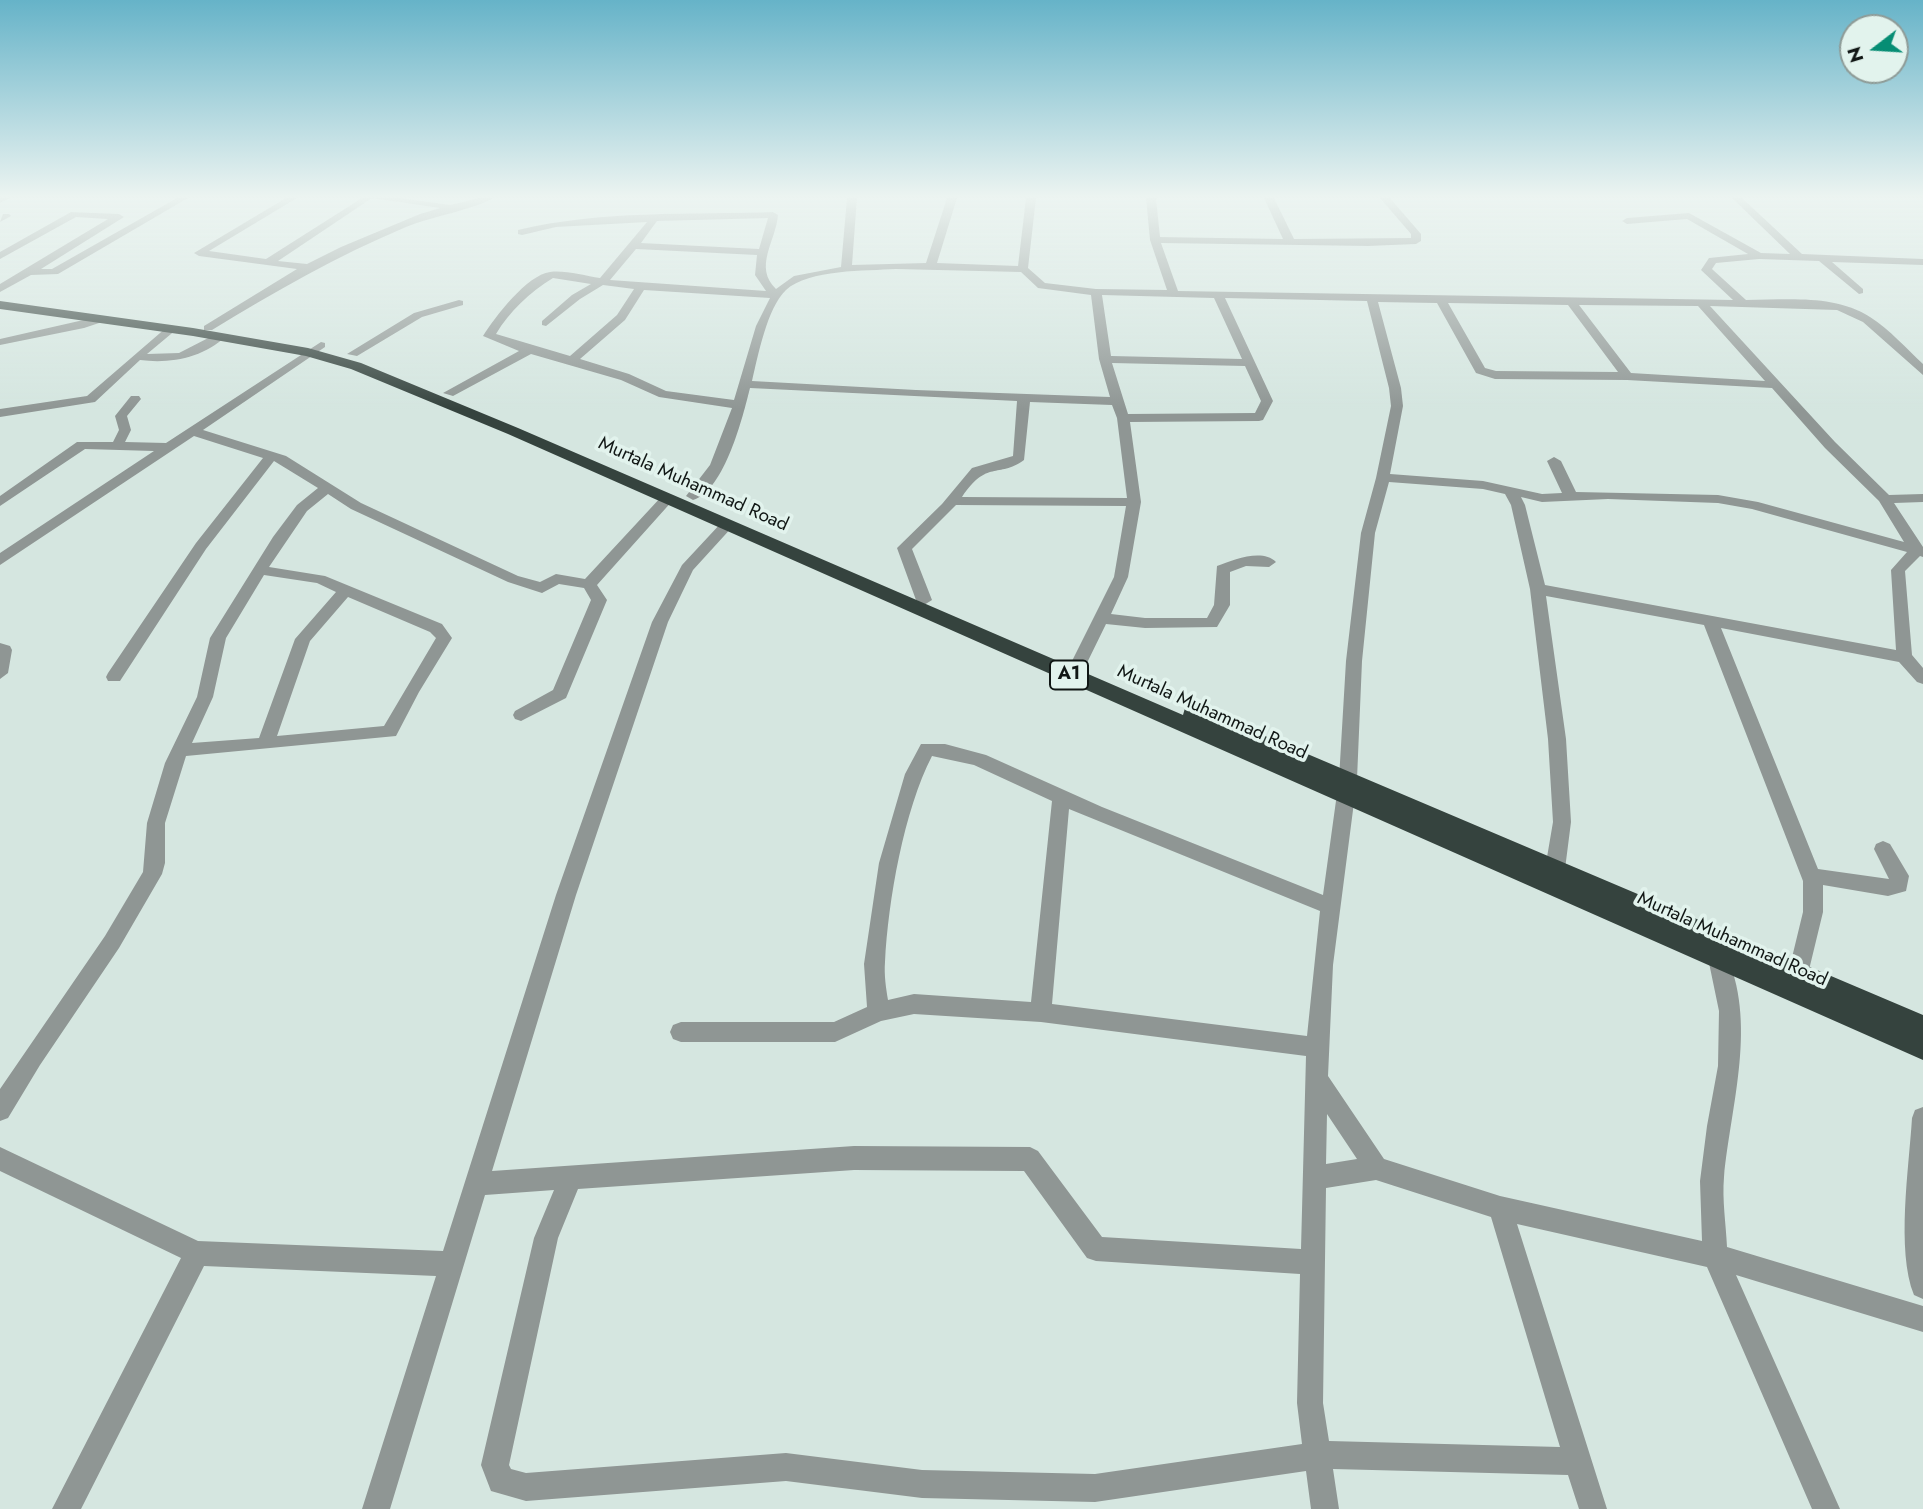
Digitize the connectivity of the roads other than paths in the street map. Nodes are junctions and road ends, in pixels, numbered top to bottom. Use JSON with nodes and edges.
{"nodes":[{"id":1,"x":37,"y":268,"type":"edge"},
{"id":2,"x":60,"y":268,"type":"edge"},
{"id":3,"x":310,"y":268,"type":"edge"},
{"id":4,"x":613,"y":268,"type":"edge"},
{"id":5,"x":759,"y":268,"type":"edge"},
{"id":6,"x":895,"y":268,"type":"edge"},
{"id":7,"x":969,"y":268,"type":"edge"},
{"id":8,"x":1165,"y":268,"type":"edge"},
{"id":9,"x":1707,"y":268,"type":"edge"},
{"id":10,"x":1833,"y":268,"type":"edge"},
{"id":11,"x":846,"y":269,"type":"joint"},
{"id":12,"x":1023,"y":269,"type":"joint"},
{"id":13,"x":31,"y":272,"type":"junction"},
{"id":14,"x":603,"y":281,"type":"junction"},
{"id":15,"x":640,"y":287,"type":"junction"},
{"id":16,"x":0,"y":289,"type":"edge"},
{"id":17,"x":1859,"y":291,"type":"dead end"},
{"id":18,"x":1096,"y":292,"type":"junction"},
{"id":19,"x":1173,"y":293,"type":"junction"},
{"id":20,"x":1217,"y":293,"type":"junction"},
{"id":21,"x":776,"y":295,"type":"junction"},
{"id":22,"x":0,"y":299,"type":"edge"},
{"id":23,"x":1372,"y":299,"type":"junction"},
{"id":24,"x":1441,"y":300,"type":"junction"},
{"id":25,"x":1571,"y":302,"type":"junction"},
{"id":26,"x":1700,"y":302,"type":"junction"},
{"id":27,"x":1742,"y":302,"type":"junction"},
{"id":28,"x":460,"y":303,"type":"dead end"},
{"id":29,"x":0,"y":305,"type":"edge"},
{"id":30,"x":101,"y":319,"type":"junction"},
{"id":31,"x":546,"y":323,"type":"dead end"},
{"id":32,"x":171,"y":329,"type":"junction"},
{"id":33,"x":212,"y":332,"type":"junction"},
{"id":34,"x":0,"y":342,"type":"edge"},
{"id":35,"x":314,"y":348,"type":"junction"},
{"id":36,"x":529,"y":351,"type":"junction"},
{"id":37,"x":353,"y":354,"type":"junction"},
{"id":38,"x":136,"y":356,"type":"junction"},
{"id":39,"x":1105,"y":359,"type":"junction"},
{"id":40,"x":572,"y":360,"type":"junction"},
{"id":41,"x":1917,"y":361,"type":"edge"},
{"id":42,"x":1248,"y":363,"type":"junction"},
{"id":43,"x":1923,"y":371,"type":"edge"},
{"id":44,"x":1627,"y":376,"type":"junction"},
{"id":45,"x":746,"y":384,"type":"junction"},
{"id":46,"x":1776,"y":385,"type":"junction"},
{"id":47,"x":449,"y":393,"type":"junction"},
{"id":48,"x":1024,"y":397,"type":"junction"},
{"id":49,"x":135,"y":399,"type":"dead end"},
{"id":50,"x":1116,"y":401,"type":"junction"},
{"id":51,"x":740,"y":405,"type":"junction"},
{"id":52,"x":0,"y":413,"type":"edge"},
{"id":53,"x":1123,"y":418,"type":"junction"},
{"id":54,"x":520,"y":427,"type":"junction"},
{"id":55,"x":193,"y":431,"type":"junction"},
{"id":56,"x":117,"y":446,"type":"junction"},
{"id":57,"x":169,"y":447,"type":"junction"},
{"id":58,"x":272,"y":455,"type":"junction"},
{"id":59,"x":1554,"y":461,"type":"dead end"},
{"id":60,"x":614,"y":468,"type":"junction"},
{"id":61,"x":1383,"y":478,"type":"junction"},
{"id":62,"x":326,"y":489,"type":"junction"},
{"id":63,"x":1509,"y":489,"type":"junction"},
{"id":64,"x":1570,"y":495,"type":"junction"},
{"id":65,"x":693,"y":496,"type":"junction"},
{"id":66,"x":1542,"y":498,"type":"junction"},
{"id":67,"x":1923,"y":498,"type":"edge"},
{"id":68,"x":667,"y":499,"type":"junction"},
{"id":69,"x":1885,"y":499,"type":"junction"},
{"id":70,"x":952,"y":501,"type":"junction"},
{"id":71,"x":0,"y":502,"type":"edge"},
{"id":72,"x":1134,"y":502,"type":"junction"},
{"id":73,"x":1518,"y":505,"type":"junction"},
{"id":74,"x":727,"y":525,"type":"junction"},
{"id":75,"x":1920,"y":551,"type":"edge"},
{"id":76,"x":0,"y":560,"type":"edge"},
{"id":77,"x":1269,"y":562,"type":"dead end"},
{"id":78,"x":259,"y":570,"type":"junction"},
{"id":79,"x":589,"y":584,"type":"junction"},
{"id":80,"x":1538,"y":589,"type":"junction"},
{"id":81,"x":346,"y":590,"type":"junction"},
{"id":82,"x":924,"y":600,"type":"junction"},
{"id":83,"x":1103,"y":618,"type":"junction"},
{"id":84,"x":1711,"y":622,"type":"junction"},
{"id":85,"x":0,"y":649,"type":"edge"},
{"id":86,"x":1023,"y":649,"type":"junction"},
{"id":87,"x":1904,"y":657,"type":"junction"},
{"id":88,"x":1078,"y":665,"type":"junction"},
{"id":89,"x":0,"y":673,"type":"edge"},
{"id":90,"x":114,"y":677,"type":"dead end"},
{"id":91,"x":1923,"y":678,"type":"edge"},
{"id":92,"x":521,"y":715,"type":"dead end"},
{"id":93,"x":266,"y":744,"type":"junction"},
{"id":94,"x":181,"y":750,"type":"junction"},
{"id":95,"x":1347,"y":788,"type":"junction"},
{"id":96,"x":1061,"y":797,"type":"junction"},
{"id":97,"x":1883,"y":849,"type":"dead end"},
{"id":98,"x":1556,"y":869,"type":"junction"},
{"id":99,"x":1809,"y":875,"type":"junction"},
{"id":100,"x":1331,"y":907,"type":"junction"},
{"id":101,"x":1718,"y":958,"type":"junction"},
{"id":102,"x":1798,"y":974,"type":"junction"},
{"id":103,"x":878,"y":1012,"type":"junction"},
{"id":104,"x":1041,"y":1013,"type":"junction"},
{"id":105,"x":1923,"y":1027,"type":"edge"},
{"id":106,"x":681,"y":1032,"type":"dead end"},
{"id":107,"x":1317,"y":1047,"type":"junction"},
{"id":108,"x":1923,"y":1048,"type":"edge"},
{"id":109,"x":1316,"y":1077,"type":"junction"},
{"id":110,"x":0,"y":1110,"type":"edge"},
{"id":111,"x":1923,"y":1118,"type":"edge"},
{"id":112,"x":0,"y":1159,"type":"edge"},
{"id":113,"x":1377,"y":1168,"type":"junction"},
{"id":114,"x":571,"y":1177,"type":"junction"},
{"id":115,"x":1315,"y":1178,"type":"junction"},
{"id":116,"x":475,"y":1184,"type":"junction"},
{"id":117,"x":1500,"y":1208,"type":"junction"},
{"id":118,"x":197,"y":1253,"type":"junction"},
{"id":119,"x":1715,"y":1256,"type":"junction"},
{"id":120,"x":1313,"y":1262,"type":"junction"},
{"id":121,"x":450,"y":1264,"type":"junction"},
{"id":122,"x":1923,"y":1286,"type":"edge"},
{"id":123,"x":1923,"y":1319,"type":"edge"},
{"id":124,"x":1318,"y":1455,"type":"junction"},
{"id":125,"x":1578,"y":1461,"type":"junction"},
{"id":126,"x":66,"y":1509,"type":"edge"},
{"id":127,"x":376,"y":1509,"type":"edge"},
{"id":128,"x":1325,"y":1509,"type":"edge"},
{"id":129,"x":1593,"y":1509,"type":"edge"},
{"id":130,"x":1826,"y":1509,"type":"edge"}],
"edges":[{"from":1,"to":13,"type":"street"},
{"from":2,"to":13,"type":"street"},
{"from":3,"to":33,"type":"street"},
{"from":4,"to":14,"type":"street"},
{"from":5,"to":21,"type":"street"},
{"from":6,"to":11,"type":"street"},
{"from":7,"to":12,"type":"street"},
{"from":8,"to":19,"type":"street"},
{"from":9,"to":27,"type":"street"},
{"from":10,"to":17,"type":"street"},
{"from":11,"to":21,"type":"street"},
{"from":12,"to":18,"type":"street"},
{"from":13,"to":16,"type":"street"},
{"from":14,"to":15,"type":"street"},
{"from":14,"to":31,"type":"street"},
{"from":14,"to":36,"type":"street"},
{"from":15,"to":21,"type":"street"},
{"from":15,"to":40,"type":"street"},
{"from":18,"to":19,"type":"street"},
{"from":18,"to":39,"type":"street"},
{"from":19,"to":20,"type":"street"},
{"from":20,"to":23,"type":"street"},
{"from":20,"to":42,"type":"street"},
{"from":21,"to":45,"type":"street"},
{"from":22,"to":33,"type":"highway","number":"A1"},
{"from":23,"to":24,"type":"street"},
{"from":23,"to":61,"type":"street"},
{"from":24,"to":25,"type":"street"},
{"from":24,"to":44,"type":"street"},
{"from":25,"to":26,"type":"street"},
{"from":25,"to":44,"type":"street"},
{"from":26,"to":27,"type":"street"},
{"from":26,"to":46,"type":"street"},
{"from":27,"to":41,"type":"street"},
{"from":28,"to":37,"type":"street"},
{"from":29,"to":30,"type":"highway","number":"A1"},
{"from":30,"to":32,"type":"highway","number":"A1"},
{"from":30,"to":34,"type":"street"},
{"from":32,"to":33,"type":"highway","number":"A1"},
{"from":32,"to":38,"type":"street"},
{"from":33,"to":35,"type":"highway","name":"Murtala Muhammad Road","number":"A1"},
{"from":33,"to":38,"type":"street"},
{"from":35,"to":37,"type":"highway","name":"Murtala Muhammad Road","number":"A1"},
{"from":35,"to":54,"type":"highway","name":"Murtala Muhammad Road","number":"A1"},
{"from":35,"to":55,"type":"street"},
{"from":36,"to":40,"type":"street"},
{"from":36,"to":47,"type":"street"},
{"from":37,"to":47,"type":"highway","name":"Murtala Muhammad Road","number":"A1"},
{"from":38,"to":52,"type":"street"},
{"from":39,"to":42,"type":"street"},
{"from":39,"to":50,"type":"street"},
{"from":40,"to":51,"type":"street"},
{"from":41,"to":43,"type":"street"},
{"from":42,"to":53,"type":"street"},
{"from":44,"to":46,"type":"street"},
{"from":45,"to":48,"type":"street"},
{"from":45,"to":51,"type":"street"},
{"from":46,"to":69,"type":"street"},
{"from":47,"to":54,"type":"highway","name":"Murtala Muhammad Road","number":"A1"},
{"from":48,"to":50,"type":"street"},
{"from":48,"to":70,"type":"street"},
{"from":49,"to":56,"type":"street"},
{"from":50,"to":53,"type":"street"},
{"from":51,"to":65,"type":"street"},
{"from":53,"to":72,"type":"street"},
{"from":54,"to":60,"type":"highway","name":"Murtala Muhammad Road","number":"A1"},
{"from":55,"to":57,"type":"street"},
{"from":55,"to":58,"type":"street"},
{"from":56,"to":57,"type":"street"},
{"from":56,"to":71,"type":"street"},
{"from":57,"to":76,"type":"street"},
{"from":58,"to":62,"type":"street"},
{"from":58,"to":90,"type":"street"},
{"from":59,"to":64,"type":"street"},
{"from":60,"to":65,"type":"highway","name":"Murtala Muhammad Road","number":"A1"},
{"from":60,"to":68,"type":"highway","name":"Murtala Muhammad Road","number":"A1"},
{"from":61,"to":63,"type":"street"},
{"from":61,"to":95,"type":"street"},
{"from":62,"to":78,"type":"street"},
{"from":62,"to":79,"type":"street"},
{"from":63,"to":66,"type":"street"},
{"from":63,"to":73,"type":"street"},
{"from":64,"to":66,"type":"street"},
{"from":64,"to":75,"type":"street"},
{"from":65,"to":82,"type":"highway","name":"Murtala Muhammad Road","number":"A1"},
{"from":66,"to":73,"type":"street"},
{"from":67,"to":69,"type":"street"},
{"from":68,"to":74,"type":"highway","name":"Murtala Muhammad Road","number":"A1"},
{"from":68,"to":79,"type":"street"},
{"from":69,"to":75,"type":"street"},
{"from":70,"to":72,"type":"street"},
{"from":70,"to":82,"type":"street"},
{"from":72,"to":83,"type":"street"},
{"from":73,"to":80,"type":"street"},
{"from":74,"to":86,"type":"highway","name":"Murtala Muhammad Road","number":"A1"},
{"from":74,"to":116,"type":"street"},
{"from":75,"to":87,"type":"street"},
{"from":77,"to":83,"type":"street"},
{"from":78,"to":81,"type":"street"},
{"from":78,"to":94,"type":"street"},
{"from":79,"to":92,"type":"street"},
{"from":80,"to":84,"type":"street"},
{"from":80,"to":98,"type":"street"},
{"from":81,"to":93,"type":"street"},
{"from":81,"to":93,"type":"street"},
{"from":82,"to":86,"type":"highway","name":"Murtala Muhammad Road","number":"A1"},
{"from":83,"to":88,"type":"street"},
{"from":84,"to":87,"type":"street"},
{"from":84,"to":99,"type":"street"},
{"from":85,"to":89,"type":"street"},
{"from":86,"to":88,"type":"highway","name":"Murtala Muhammad Road","number":"A1"},
{"from":86,"to":95,"type":"highway","name":"Murtala Muhammad Road","number":"A1"},
{"from":87,"to":91,"type":"street"},
{"from":88,"to":95,"type":"highway","name":"Murtala Muhammad Road","number":"A1"},
{"from":93,"to":94,"type":"street"},
{"from":94,"to":110,"type":"street"},
{"from":95,"to":98,"type":"highway","name":"Murtala Muhammad Road","number":"A1"},
{"from":95,"to":100,"type":"street"},
{"from":95,"to":101,"type":"highway","name":"Murtala Muhammad Road","number":"A1"},
{"from":96,"to":100,"type":"street"},
{"from":96,"to":103,"type":"street"},
{"from":96,"to":104,"type":"street"},
{"from":97,"to":99,"type":"street"},
{"from":98,"to":102,"type":"highway","name":"Murtala Muhammad Road","number":"A1"},
{"from":99,"to":102,"type":"street"},
{"from":100,"to":107,"type":"street"},
{"from":101,"to":108,"type":"highway","name":"Murtala Muhammad Road","number":"A1"},
{"from":101,"to":119,"type":"street"},
{"from":102,"to":105,"type":"highway","name":"Murtala Muhammad Road","number":"A1"},
{"from":103,"to":104,"type":"street"},
{"from":103,"to":106,"type":"street"},
{"from":104,"to":107,"type":"street"},
{"from":107,"to":109,"type":"street"},
{"from":109,"to":113,"type":"street"},
{"from":109,"to":115,"type":"street"},
{"from":111,"to":122,"type":"street"},
{"from":112,"to":118,"type":"street"},
{"from":113,"to":115,"type":"street"},
{"from":113,"to":117,"type":"street"},
{"from":114,"to":116,"type":"street"},
{"from":114,"to":120,"type":"street"},
{"from":114,"to":124,"type":"street"},
{"from":115,"to":120,"type":"street"},
{"from":116,"to":121,"type":"street"},
{"from":117,"to":119,"type":"street"},
{"from":117,"to":125,"type":"street"},
{"from":118,"to":121,"type":"street"},
{"from":118,"to":126,"type":"street"},
{"from":119,"to":123,"type":"street"},
{"from":119,"to":130,"type":"street"},
{"from":120,"to":124,"type":"street"},
{"from":121,"to":127,"type":"street"},
{"from":124,"to":125,"type":"street"},
{"from":124,"to":128,"type":"street"},
{"from":125,"to":129,"type":"street"}]}
